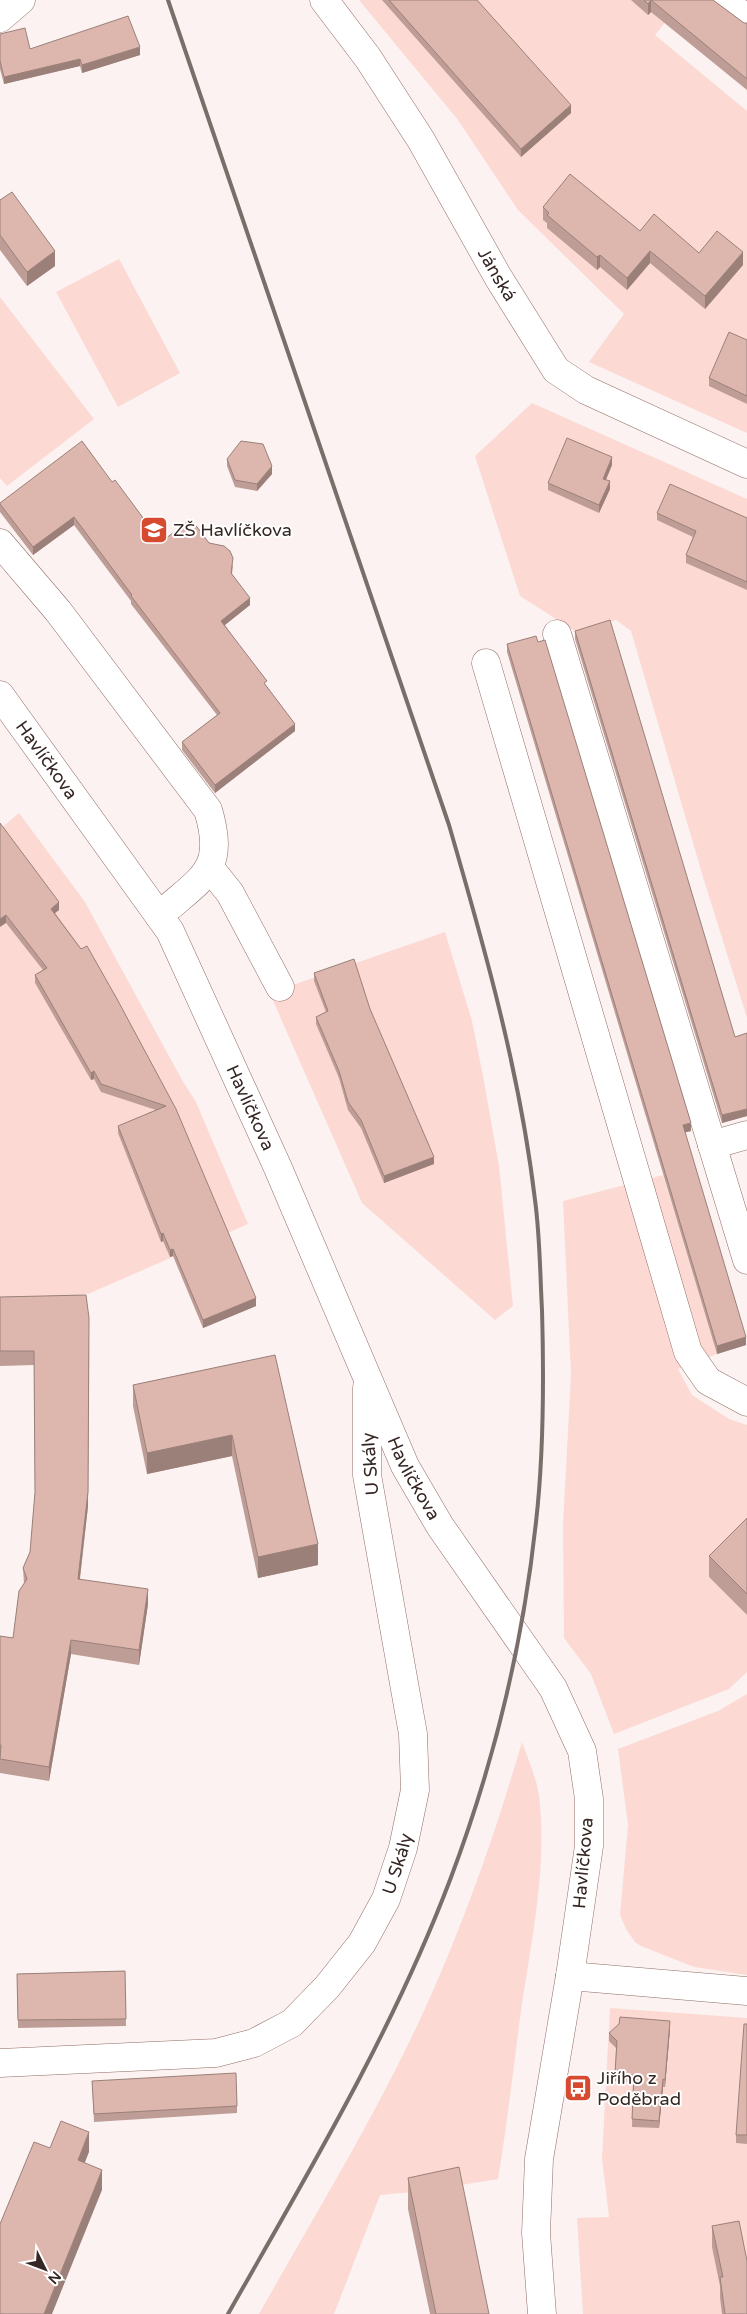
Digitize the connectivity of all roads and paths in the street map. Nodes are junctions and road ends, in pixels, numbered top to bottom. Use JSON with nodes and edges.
{"nodes":[{"id":1,"x":21,"y":0,"type":"edge"},
{"id":2,"x":324,"y":0,"type":"edge"},
{"id":3,"x":723,"y":0,"type":"edge"},
{"id":4,"x":0,"y":18,"type":"edge"},
{"id":5,"x":747,"y":19,"type":"edge"},
{"id":6,"x":747,"y":464,"type":"edge"},
{"id":7,"x":0,"y":543,"type":"edge"},
{"id":8,"x":557,"y":634,"type":"dead end"},
{"id":9,"x":486,"y":663,"type":"dead end"},
{"id":10,"x":0,"y":695,"type":"edge"},
{"id":11,"x":210,"y":868,"type":"junction"},
{"id":12,"x":159,"y":916,"type":"junction"},
{"id":13,"x":280,"y":987,"type":"dead end"},
{"id":14,"x":747,"y":1135,"type":"edge"},
{"id":15,"x":712,"y":1145,"type":"junction"},
{"id":16,"x":747,"y":1260,"type":"edge"},
{"id":17,"x":368,"y":1376,"type":"junction"},
{"id":18,"x":747,"y":1402,"type":"edge"},
{"id":19,"x":570,"y":1976,"type":"junction"},
{"id":20,"x":747,"y":1990,"type":"edge"},
{"id":21,"x":0,"y":2062,"type":"edge"},
{"id":22,"x":542,"y":2314,"type":"edge"}],
"edges":[{"from":1,"to":4,"type":"street"},
{"from":2,"to":6,"type":"street","name":"Jánská"},
{"from":3,"to":5,"type":"street"},
{"from":7,"to":11,"type":"street"},
{"from":8,"to":15,"type":"street"},
{"from":9,"to":18,"type":"street"},
{"from":10,"to":12,"type":"street","name":"Havlíčkova"},
{"from":11,"to":12,"type":"street"},
{"from":11,"to":13,"type":"street"},
{"from":12,"to":17,"type":"street","name":"Havlíčkova"},
{"from":14,"to":15,"type":"street"},
{"from":15,"to":16,"type":"street"},
{"from":17,"to":19,"type":"street","name":"Havlíčkova"},
{"from":17,"to":21,"type":"street","name":"U Skály"},
{"from":19,"to":20,"type":"street"},
{"from":19,"to":22,"type":"street","name":"Havlíčkova"}]}
